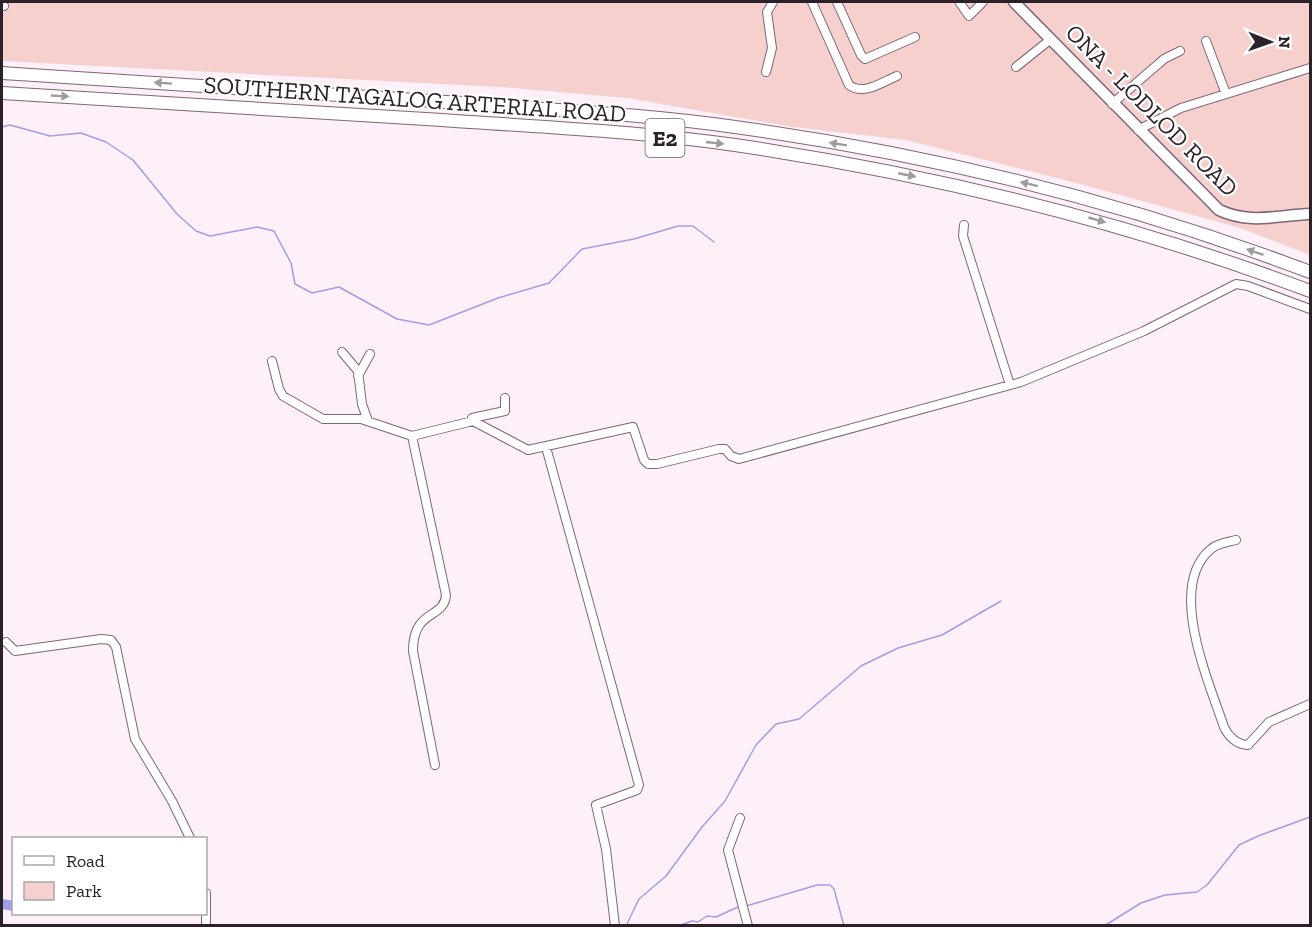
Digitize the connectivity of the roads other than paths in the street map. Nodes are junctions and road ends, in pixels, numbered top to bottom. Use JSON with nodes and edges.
{"nodes":[{"id":1,"x":772,"y":2,"type":"edge"},
{"id":2,"x":812,"y":2,"type":"edge"},
{"id":3,"x":837,"y":2,"type":"edge"},
{"id":4,"x":983,"y":2,"type":"edge"},
{"id":5,"x":1014,"y":2,"type":"edge"},
{"id":6,"x":960,"y":3,"type":"dead end"},
{"id":7,"x":915,"y":37,"type":"dead end"},
{"id":8,"x":1051,"y":39,"type":"junction"},
{"id":9,"x":1206,"y":41,"type":"dead end"},
{"id":10,"x":1180,"y":51,"type":"dead end"},
{"id":11,"x":1016,"y":67,"type":"dead end"},
{"id":12,"x":1311,"y":68,"type":"edge"},
{"id":13,"x":766,"y":72,"type":"dead end"},
{"id":14,"x":2,"y":73,"type":"edge"},
{"id":15,"x":897,"y":76,"type":"dead end"},
{"id":16,"x":2,"y":93,"type":"edge"},
{"id":17,"x":1226,"y":94,"type":"junction"},
{"id":18,"x":1112,"y":104,"type":"junction"},
{"id":19,"x":1138,"y":130,"type":"junction"},
{"id":20,"x":1311,"y":214,"type":"edge"},
{"id":21,"x":964,"y":225,"type":"dead end"},
{"id":22,"x":1311,"y":272,"type":"edge"},
{"id":23,"x":1311,"y":291,"type":"edge"},
{"id":24,"x":1311,"y":309,"type":"edge"},
{"id":25,"x":342,"y":352,"type":"dead end"},
{"id":26,"x":370,"y":354,"type":"dead end"},
{"id":27,"x":272,"y":361,"type":"dead end"},
{"id":28,"x":358,"y":376,"type":"junction"},
{"id":29,"x":1010,"y":385,"type":"junction"},
{"id":30,"x":505,"y":398,"type":"dead end"},
{"id":31,"x":368,"y":421,"type":"junction"},
{"id":32,"x":473,"y":422,"type":"junction"},
{"id":33,"x":412,"y":436,"type":"junction"},
{"id":34,"x":546,"y":447,"type":"junction"},
{"id":35,"x":1236,"y":540,"type":"dead end"},
{"id":36,"x":6,"y":642,"type":"dead end"},
{"id":37,"x":1311,"y":704,"type":"edge"},
{"id":38,"x":435,"y":765,"type":"dead end"},
{"id":39,"x":740,"y":818,"type":"dead end"},
{"id":40,"x":190,"y":837,"type":"edge"},
{"id":41,"x":615,"y":926,"type":"edge"},
{"id":42,"x":748,"y":926,"type":"edge"}],
"edges":[{"from":1,"to":13,"type":"street"},
{"from":2,"to":15,"type":"street"},
{"from":3,"to":7,"type":"street"},
{"from":4,"to":6,"type":"street"},
{"from":5,"to":8,"type":"main road","name":"ONA - LODLOD ROAD"},
{"from":8,"to":11,"type":"street"},
{"from":8,"to":18,"type":"main road","name":"ONA - LODLOD ROAD"},
{"from":9,"to":17,"type":"street"},
{"from":10,"to":18,"type":"street"},
{"from":12,"to":17,"type":"street"},
{"from":22,"to":14,"type":"highway","name":"SOUTHERN TAGALOG ARTERIAL ROAD","number":"E2","one_way":true},
{"from":16,"to":23,"type":"highway","name":"SOUTHERN TAGALOG ARTERIAL ROAD","number":"E2","one_way":true},
{"from":17,"to":19,"type":"street"},
{"from":18,"to":19,"type":"main road","name":"ONA - LODLOD ROAD"},
{"from":19,"to":20,"type":"main road","name":"ONA - LODLOD ROAD"},
{"from":21,"to":29,"type":"street"},
{"from":24,"to":29,"type":"street"},
{"from":25,"to":28,"type":"street"},
{"from":26,"to":28,"type":"street"},
{"from":27,"to":31,"type":"street"},
{"from":28,"to":31,"type":"street"},
{"from":29,"to":34,"type":"street"},
{"from":30,"to":32,"type":"street"},
{"from":31,"to":33,"type":"street"},
{"from":32,"to":33,"type":"street"},
{"from":32,"to":34,"type":"street"},
{"from":33,"to":38,"type":"street"},
{"from":34,"to":41,"type":"street"},
{"from":35,"to":37,"type":"street"},
{"from":36,"to":40,"type":"street"},
{"from":39,"to":42,"type":"street"}]}
